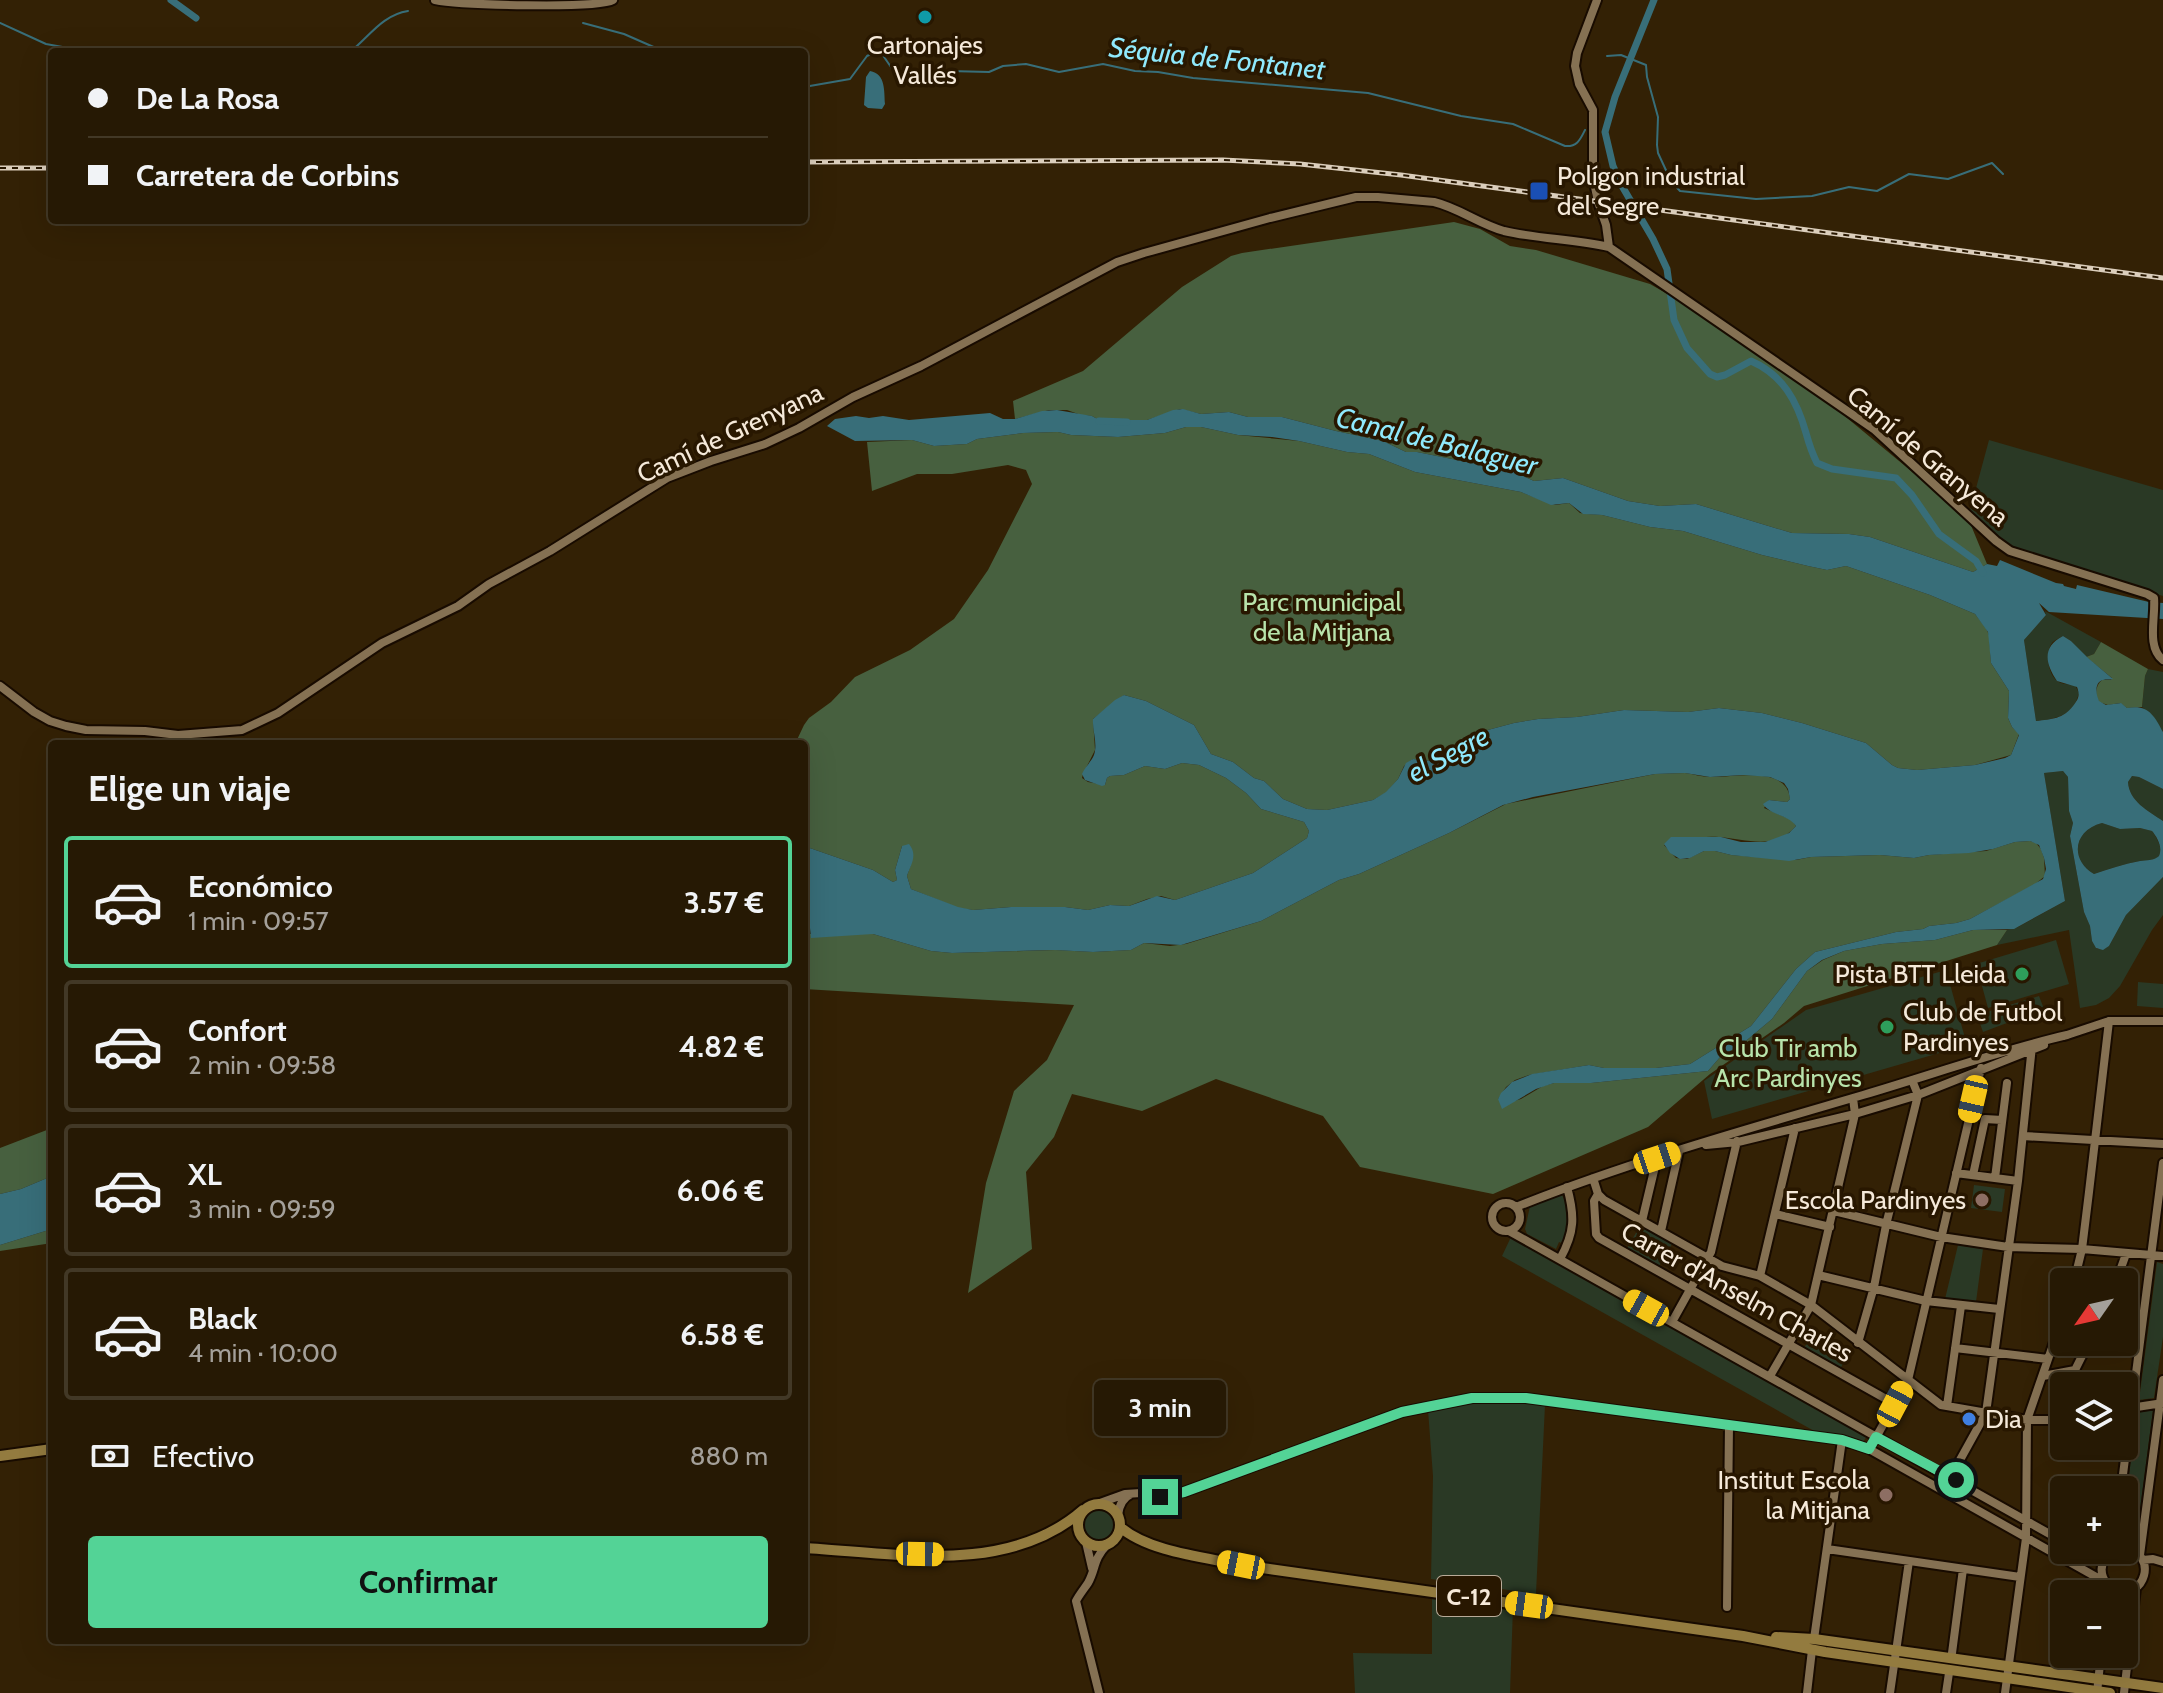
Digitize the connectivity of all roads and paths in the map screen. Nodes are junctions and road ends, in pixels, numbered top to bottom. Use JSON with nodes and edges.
{"nodes":[{"id":1,"x":435,"y":0,"type":"edge"},
{"id":2,"x":613,"y":0,"type":"edge"},
{"id":3,"x":1597,"y":0,"type":"edge"},
{"id":4,"x":1552,"y":238,"type":"joint"},
{"id":5,"x":1609,"y":247,"type":"junction"},
{"id":6,"x":2158,"y":600,"type":"edge"},
{"id":7,"x":2163,"y":660,"type":"edge"},
{"id":8,"x":0,"y":686,"type":"edge"},
{"id":9,"x":2109,"y":1021,"type":"junction"},
{"id":10,"x":2163,"y":1021,"type":"edge"},
{"id":11,"x":2032,"y":1046,"type":"junction"},
{"id":12,"x":1986,"y":1057,"type":"junction"},
{"id":13,"x":1970,"y":1062,"type":"junction"},
{"id":14,"x":1976,"y":1073,"type":"junction"},
{"id":15,"x":1912,"y":1080,"type":"junction"},
{"id":16,"x":2007,"y":1083,"type":"dead end"},
{"id":17,"x":1918,"y":1095,"type":"junction"},
{"id":18,"x":1853,"y":1098,"type":"junction"},
{"id":19,"x":1855,"y":1114,"type":"junction"},
{"id":20,"x":2002,"y":1120,"type":"junction"},
{"id":21,"x":1795,"y":1128,"type":"junction"},
{"id":22,"x":1732,"y":1133,"type":"junction"},
{"id":23,"x":2023,"y":1136,"type":"junction"},
{"id":24,"x":2095,"y":1140,"type":"junction"},
{"id":25,"x":1738,"y":1142,"type":"junction"},
{"id":26,"x":2163,"y":1144,"type":"edge"},
{"id":27,"x":1693,"y":1147,"type":"junction"},
{"id":28,"x":1679,"y":1151,"type":"junction"},
{"id":29,"x":1657,"y":1158,"type":"junction"},
{"id":30,"x":2163,"y":1163,"type":"edge"},
{"id":31,"x":1956,"y":1173,"type":"junction"},
{"id":32,"x":1973,"y":1175,"type":"junction"},
{"id":33,"x":1593,"y":1178,"type":"junction"},
{"id":34,"x":1995,"y":1178,"type":"junction"},
{"id":35,"x":2018,"y":1181,"type":"junction"},
{"id":36,"x":1567,"y":1187,"type":"junction"},
{"id":37,"x":1598,"y":1194,"type":"junction"},
{"id":38,"x":1516,"y":1207,"type":"junction"},
{"id":39,"x":1834,"y":1211,"type":"junction"},
{"id":40,"x":1775,"y":1214,"type":"junction"},
{"id":41,"x":1642,"y":1221,"type":"junction"},
{"id":42,"x":1886,"y":1225,"type":"junction"},
{"id":43,"x":1830,"y":1227,"type":"junction"},
{"id":44,"x":1514,"y":1231,"type":"junction"},
{"id":45,"x":1661,"y":1231,"type":"junction"},
{"id":46,"x":1941,"y":1237,"type":"junction"},
{"id":47,"x":2008,"y":1247,"type":"junction"},
{"id":48,"x":2082,"y":1249,"type":"junction"},
{"id":49,"x":2126,"y":1254,"type":"junction"},
{"id":50,"x":2153,"y":1255,"type":"junction"},
{"id":51,"x":2163,"y":1256,"type":"edge"},
{"id":52,"x":1708,"y":1258,"type":"junction"},
{"id":53,"x":1560,"y":1259,"type":"junction"},
{"id":54,"x":2077,"y":1268,"type":"edge"},
{"id":55,"x":2121,"y":1268,"type":"edge"},
{"id":56,"x":1818,"y":1275,"type":"junction"},
{"id":57,"x":1760,"y":1276,"type":"junction"},
{"id":58,"x":1874,"y":1287,"type":"junction"},
{"id":59,"x":1691,"y":1289,"type":"junction"},
{"id":60,"x":1926,"y":1301,"type":"junction"},
{"id":61,"x":1811,"y":1305,"type":"junction"},
{"id":62,"x":1961,"y":1306,"type":"junction"},
{"id":63,"x":1999,"y":1309,"type":"junction"},
{"id":64,"x":1672,"y":1322,"type":"junction"},
{"id":65,"x":1789,"y":1343,"type":"junction"},
{"id":66,"x":1858,"y":1343,"type":"junction"},
{"id":67,"x":1955,"y":1348,"type":"junction"},
{"id":68,"x":1994,"y":1352,"type":"junction"},
{"id":69,"x":2050,"y":1353,"type":"edge"},
{"id":70,"x":2082,"y":1356,"type":"edge"},
{"id":71,"x":2048,"y":1359,"type":"junction"},
{"id":72,"x":2134,"y":1372,"type":"edge"},
{"id":73,"x":1770,"y":1376,"type":"junction"},
{"id":74,"x":2043,"y":1376,"type":"junction"},
{"id":75,"x":1908,"y":1380,"type":"junction"},
{"id":76,"x":2163,"y":1380,"type":"edge"},
{"id":77,"x":2162,"y":1403,"type":"edge"},
{"id":78,"x":1895,"y":1404,"type":"junction"},
{"id":79,"x":1947,"y":1406,"type":"junction"},
{"id":80,"x":2138,"y":1407,"type":"edge"},
{"id":81,"x":1986,"y":1413,"type":"junction"},
{"id":82,"x":2027,"y":1420,"type":"junction"},
{"id":83,"x":2050,"y":1420,"type":"edge"},
{"id":84,"x":1729,"y":1425,"type":"junction"},
{"id":85,"x":1876,"y":1437,"type":"junction"},
{"id":86,"x":1842,"y":1440,"type":"junction"},
{"id":87,"x":1869,"y":1449,"type":"junction"},
{"id":88,"x":48,"y":1450,"type":"edge"},
{"id":89,"x":0,"y":1456,"type":"edge"},
{"id":90,"x":1950,"y":1478,"type":"junction"},
{"id":91,"x":1133,"y":1493,"type":"junction"},
{"id":92,"x":1100,"y":1503,"type":"junction"},
{"id":93,"x":1083,"y":1510,"type":"junction"},
{"id":94,"x":1119,"y":1521,"type":"junction"},
{"id":95,"x":2027,"y":1522,"type":"junction"},
{"id":96,"x":1054,"y":1532,"type":"junction"},
{"id":97,"x":2050,"y":1534,"type":"edge"},
{"id":98,"x":2026,"y":1538,"type":"junction"},
{"id":99,"x":1083,"y":1539,"type":"junction"},
{"id":100,"x":1141,"y":1541,"type":"junction"},
{"id":101,"x":1109,"y":1544,"type":"junction"},
{"id":102,"x":808,"y":1548,"type":"edge"},
{"id":103,"x":1827,"y":1549,"type":"junction"},
{"id":104,"x":2138,"y":1554,"type":"edge"},
{"id":105,"x":2141,"y":1557,"type":"junction"},
{"id":106,"x":1909,"y":1561,"type":"junction"},
{"id":107,"x":2163,"y":1564,"type":"edge"},
{"id":108,"x":1092,"y":1569,"type":"junction"},
{"id":109,"x":1963,"y":1569,"type":"junction"},
{"id":110,"x":2145,"y":1572,"type":"junction"},
{"id":111,"x":2020,"y":1577,"type":"junction"},
{"id":112,"x":2100,"y":1580,"type":"edge"},
{"id":113,"x":2138,"y":1586,"type":"edge"},
{"id":114,"x":1727,"y":1607,"type":"dead end"},
{"id":115,"x":1813,"y":1645,"type":"junction"},
{"id":116,"x":1896,"y":1651,"type":"junction"},
{"id":117,"x":1952,"y":1653,"type":"dead end"},
{"id":118,"x":1895,"y":1663,"type":"junction"},
{"id":119,"x":2009,"y":1665,"type":"junction"},
{"id":120,"x":2099,"y":1668,"type":"edge"},
{"id":121,"x":2126,"y":1668,"type":"edge"},
{"id":122,"x":1949,"y":1673,"type":"dead end"},
{"id":123,"x":2007,"y":1678,"type":"junction"},
{"id":124,"x":2098,"y":1679,"type":"junction"},
{"id":125,"x":2124,"y":1688,"type":"edge"},
{"id":126,"x":2163,"y":1688,"type":"edge"},
{"id":127,"x":2097,"y":1692,"type":"edge"},
{"id":128,"x":1099,"y":1693,"type":"edge"},
{"id":129,"x":1807,"y":1693,"type":"edge"},
{"id":130,"x":1890,"y":1693,"type":"edge"},
{"id":131,"x":1946,"y":1693,"type":"edge"},
{"id":132,"x":2005,"y":1693,"type":"edge"},
{"id":133,"x":2110,"y":1693,"type":"edge"}],
"edges":[{"from":1,"to":2,"type":"street"},
{"from":3,"to":5,"type":"street"},
{"from":4,"to":5,"type":"street","name":"Camí de Granyena"},
{"from":4,"to":8,"type":"street","name":"Camí de Grenyana"},
{"from":5,"to":6,"type":"street","name":"Camí de Granyena"},
{"from":6,"to":7,"type":"street","name":"Camí de Granyena"},
{"from":9,"to":10,"type":"street"},
{"from":9,"to":11,"type":"street"},
{"from":9,"to":24,"type":"street"},
{"from":11,"to":12,"type":"street"},
{"from":11,"to":14,"type":"street"},
{"from":11,"to":23,"type":"street"},
{"from":12,"to":13,"type":"street"},
{"from":12,"to":14,"type":"street"},
{"from":13,"to":14,"type":"street"},
{"from":13,"to":15,"type":"street"},
{"from":14,"to":17,"type":"street"},
{"from":14,"to":31,"type":"street"},
{"from":15,"to":17,"type":"street"},
{"from":15,"to":18,"type":"street"},
{"from":16,"to":20,"type":"street"},
{"from":17,"to":19,"type":"street"},
{"from":17,"to":42,"type":"street"},
{"from":18,"to":19,"type":"street"},
{"from":18,"to":22,"type":"street"},
{"from":19,"to":21,"type":"street"},
{"from":19,"to":39,"type":"street"},
{"from":20,"to":32,"type":"street"},
{"from":20,"to":34,"type":"street"},
{"from":21,"to":25,"type":"street"},
{"from":21,"to":40,"type":"street"},
{"from":22,"to":25,"type":"street"},
{"from":22,"to":27,"type":"street"},
{"from":23,"to":24,"type":"street"},
{"from":23,"to":35,"type":"street"},
{"from":24,"to":26,"type":"street"},
{"from":24,"to":48,"type":"street"},
{"from":25,"to":27,"type":"street"},
{"from":25,"to":52,"type":"street"},
{"from":27,"to":28,"type":"street"},
{"from":28,"to":29,"type":"street"},
{"from":28,"to":45,"type":"street"},
{"from":29,"to":33,"type":"street"},
{"from":29,"to":41,"type":"street"},
{"from":30,"to":50,"type":"street"},
{"from":31,"to":32,"type":"street"},
{"from":31,"to":46,"type":"street"},
{"from":32,"to":34,"type":"street"},
{"from":33,"to":36,"type":"street"},
{"from":33,"to":37,"type":"street"},
{"from":34,"to":35,"type":"street"},
{"from":35,"to":47,"type":"street"},
{"from":36,"to":38,"type":"street"},
{"from":36,"to":53,"type":"street"},
{"from":37,"to":41,"type":"street"},
{"from":37,"to":59,"type":"street","name":"Carrer d'Anselm Charles"},
{"from":38,"to":44,"type":"street"},
{"from":38,"to":44,"type":"street"},
{"from":39,"to":42,"type":"street"},
{"from":39,"to":43,"type":"street"},
{"from":40,"to":43,"type":"street"},
{"from":40,"to":57,"type":"street"},
{"from":41,"to":45,"type":"street"},
{"from":42,"to":46,"type":"street"},
{"from":42,"to":58,"type":"street"},
{"from":43,"to":56,"type":"street"},
{"from":44,"to":53,"type":"street"},
{"from":45,"to":52,"type":"street"},
{"from":46,"to":47,"type":"street"},
{"from":46,"to":60,"type":"street"},
{"from":47,"to":48,"type":"street"},
{"from":47,"to":63,"type":"street"},
{"from":48,"to":49,"type":"street"},
{"from":48,"to":54,"type":"street"},
{"from":49,"to":50,"type":"street"},
{"from":49,"to":55,"type":"street"},
{"from":50,"to":51,"type":"street"},
{"from":50,"to":72,"type":"street"},
{"from":52,"to":57,"type":"street"},
{"from":52,"to":59,"type":"street"},
{"from":53,"to":64,"type":"street"},
{"from":56,"to":58,"type":"street"},
{"from":56,"to":61,"type":"street"},
{"from":57,"to":61,"type":"street"},
{"from":58,"to":60,"type":"street"},
{"from":58,"to":66,"type":"street"},
{"from":59,"to":64,"type":"street"},
{"from":59,"to":65,"type":"street","name":"Carrer d'Anselm Charles"},
{"from":60,"to":62,"type":"street"},
{"from":60,"to":75,"type":"street"},
{"from":61,"to":65,"type":"street"},
{"from":61,"to":66,"type":"street"},
{"from":62,"to":63,"type":"street"},
{"from":62,"to":67,"type":"street"},
{"from":63,"to":68,"type":"street"},
{"from":64,"to":73,"type":"street"},
{"from":65,"to":73,"type":"street"},
{"from":65,"to":78,"type":"street","name":"Carrer d'Anselm Charles"},
{"from":66,"to":75,"type":"street"},
{"from":67,"to":68,"type":"street"},
{"from":67,"to":79,"type":"street"},
{"from":68,"to":71,"type":"street"},
{"from":68,"to":81,"type":"street"},
{"from":69,"to":71,"type":"street"},
{"from":70,"to":74,"type":"street"},
{"from":71,"to":74,"type":"street"},
{"from":73,"to":85,"type":"street"},
{"from":74,"to":82,"type":"street"},
{"from":75,"to":78,"type":"street"},
{"from":75,"to":79,"type":"street"},
{"from":76,"to":77,"type":"street"},
{"from":77,"to":80,"type":"street"},
{"from":77,"to":105,"type":"street"},
{"from":78,"to":85,"type":"street"},
{"from":79,"to":81,"type":"street"},
{"from":81,"to":82,"type":"street"},
{"from":81,"to":90,"type":"street"},
{"from":82,"to":83,"type":"street"},
{"from":82,"to":95,"type":"street"},
{"from":84,"to":86,"type":"street"},
{"from":84,"to":91,"type":"street"},
{"from":84,"to":114,"type":"street"},
{"from":85,"to":87,"type":"street"},
{"from":85,"to":90,"type":"street"},
{"from":86,"to":87,"type":"street"},
{"from":86,"to":103,"type":"street"},
{"from":87,"to":98,"type":"street"},
{"from":88,"to":89,"type":"main road"},
{"from":90,"to":95,"type":"street"},
{"from":91,"to":92,"type":"street"},
{"from":91,"to":94,"type":"street"},
{"from":92,"to":93,"type":"main road"},
{"from":92,"to":94,"type":"main road"},
{"from":93,"to":96,"type":"main road"},
{"from":93,"to":99,"type":"main road"},
{"from":94,"to":100,"type":"main road"},
{"from":94,"to":101,"type":"main road"},
{"from":95,"to":97,"type":"street"},
{"from":95,"to":98,"type":"street"},
{"from":96,"to":99,"type":"main road"},
{"from":96,"to":102,"type":"main road"},
{"from":98,"to":111,"type":"street"},
{"from":98,"to":112,"type":"street"},
{"from":99,"to":101,"type":"main road"},
{"from":99,"to":108,"type":"street"},
{"from":100,"to":101,"type":"main road"},
{"from":100,"to":115,"type":"main road","number":"C-12"},
{"from":101,"to":108,"type":"street"},
{"from":103,"to":106,"type":"street"},
{"from":103,"to":115,"type":"street"},
{"from":104,"to":105,"type":"street"},
{"from":105,"to":107,"type":"street"},
{"from":105,"to":110,"type":"street"},
{"from":106,"to":109,"type":"street"},
{"from":106,"to":116,"type":"street"},
{"from":107,"to":110,"type":"street"},
{"from":108,"to":128,"type":"street"},
{"from":109,"to":111,"type":"street"},
{"from":109,"to":117,"type":"street"},
{"from":110,"to":113,"type":"street"},
{"from":111,"to":119,"type":"street"},
{"from":115,"to":116,"type":"main road"},
{"from":115,"to":118,"type":"main road"},
{"from":115,"to":129,"type":"street"},
{"from":116,"to":118,"type":"street"},
{"from":116,"to":119,"type":"main road"},
{"from":118,"to":123,"type":"main road"},
{"from":118,"to":130,"type":"street"},
{"from":119,"to":123,"type":"street"},
{"from":119,"to":124,"type":"main road"},
{"from":120,"to":124,"type":"street"},
{"from":121,"to":125,"type":"street"},
{"from":122,"to":131,"type":"street"},
{"from":123,"to":127,"type":"main road"},
{"from":123,"to":132,"type":"street"},
{"from":124,"to":125,"type":"main road"},
{"from":124,"to":127,"type":"street"},
{"from":125,"to":126,"type":"main road"},
{"from":127,"to":133,"type":"main road"}]}
